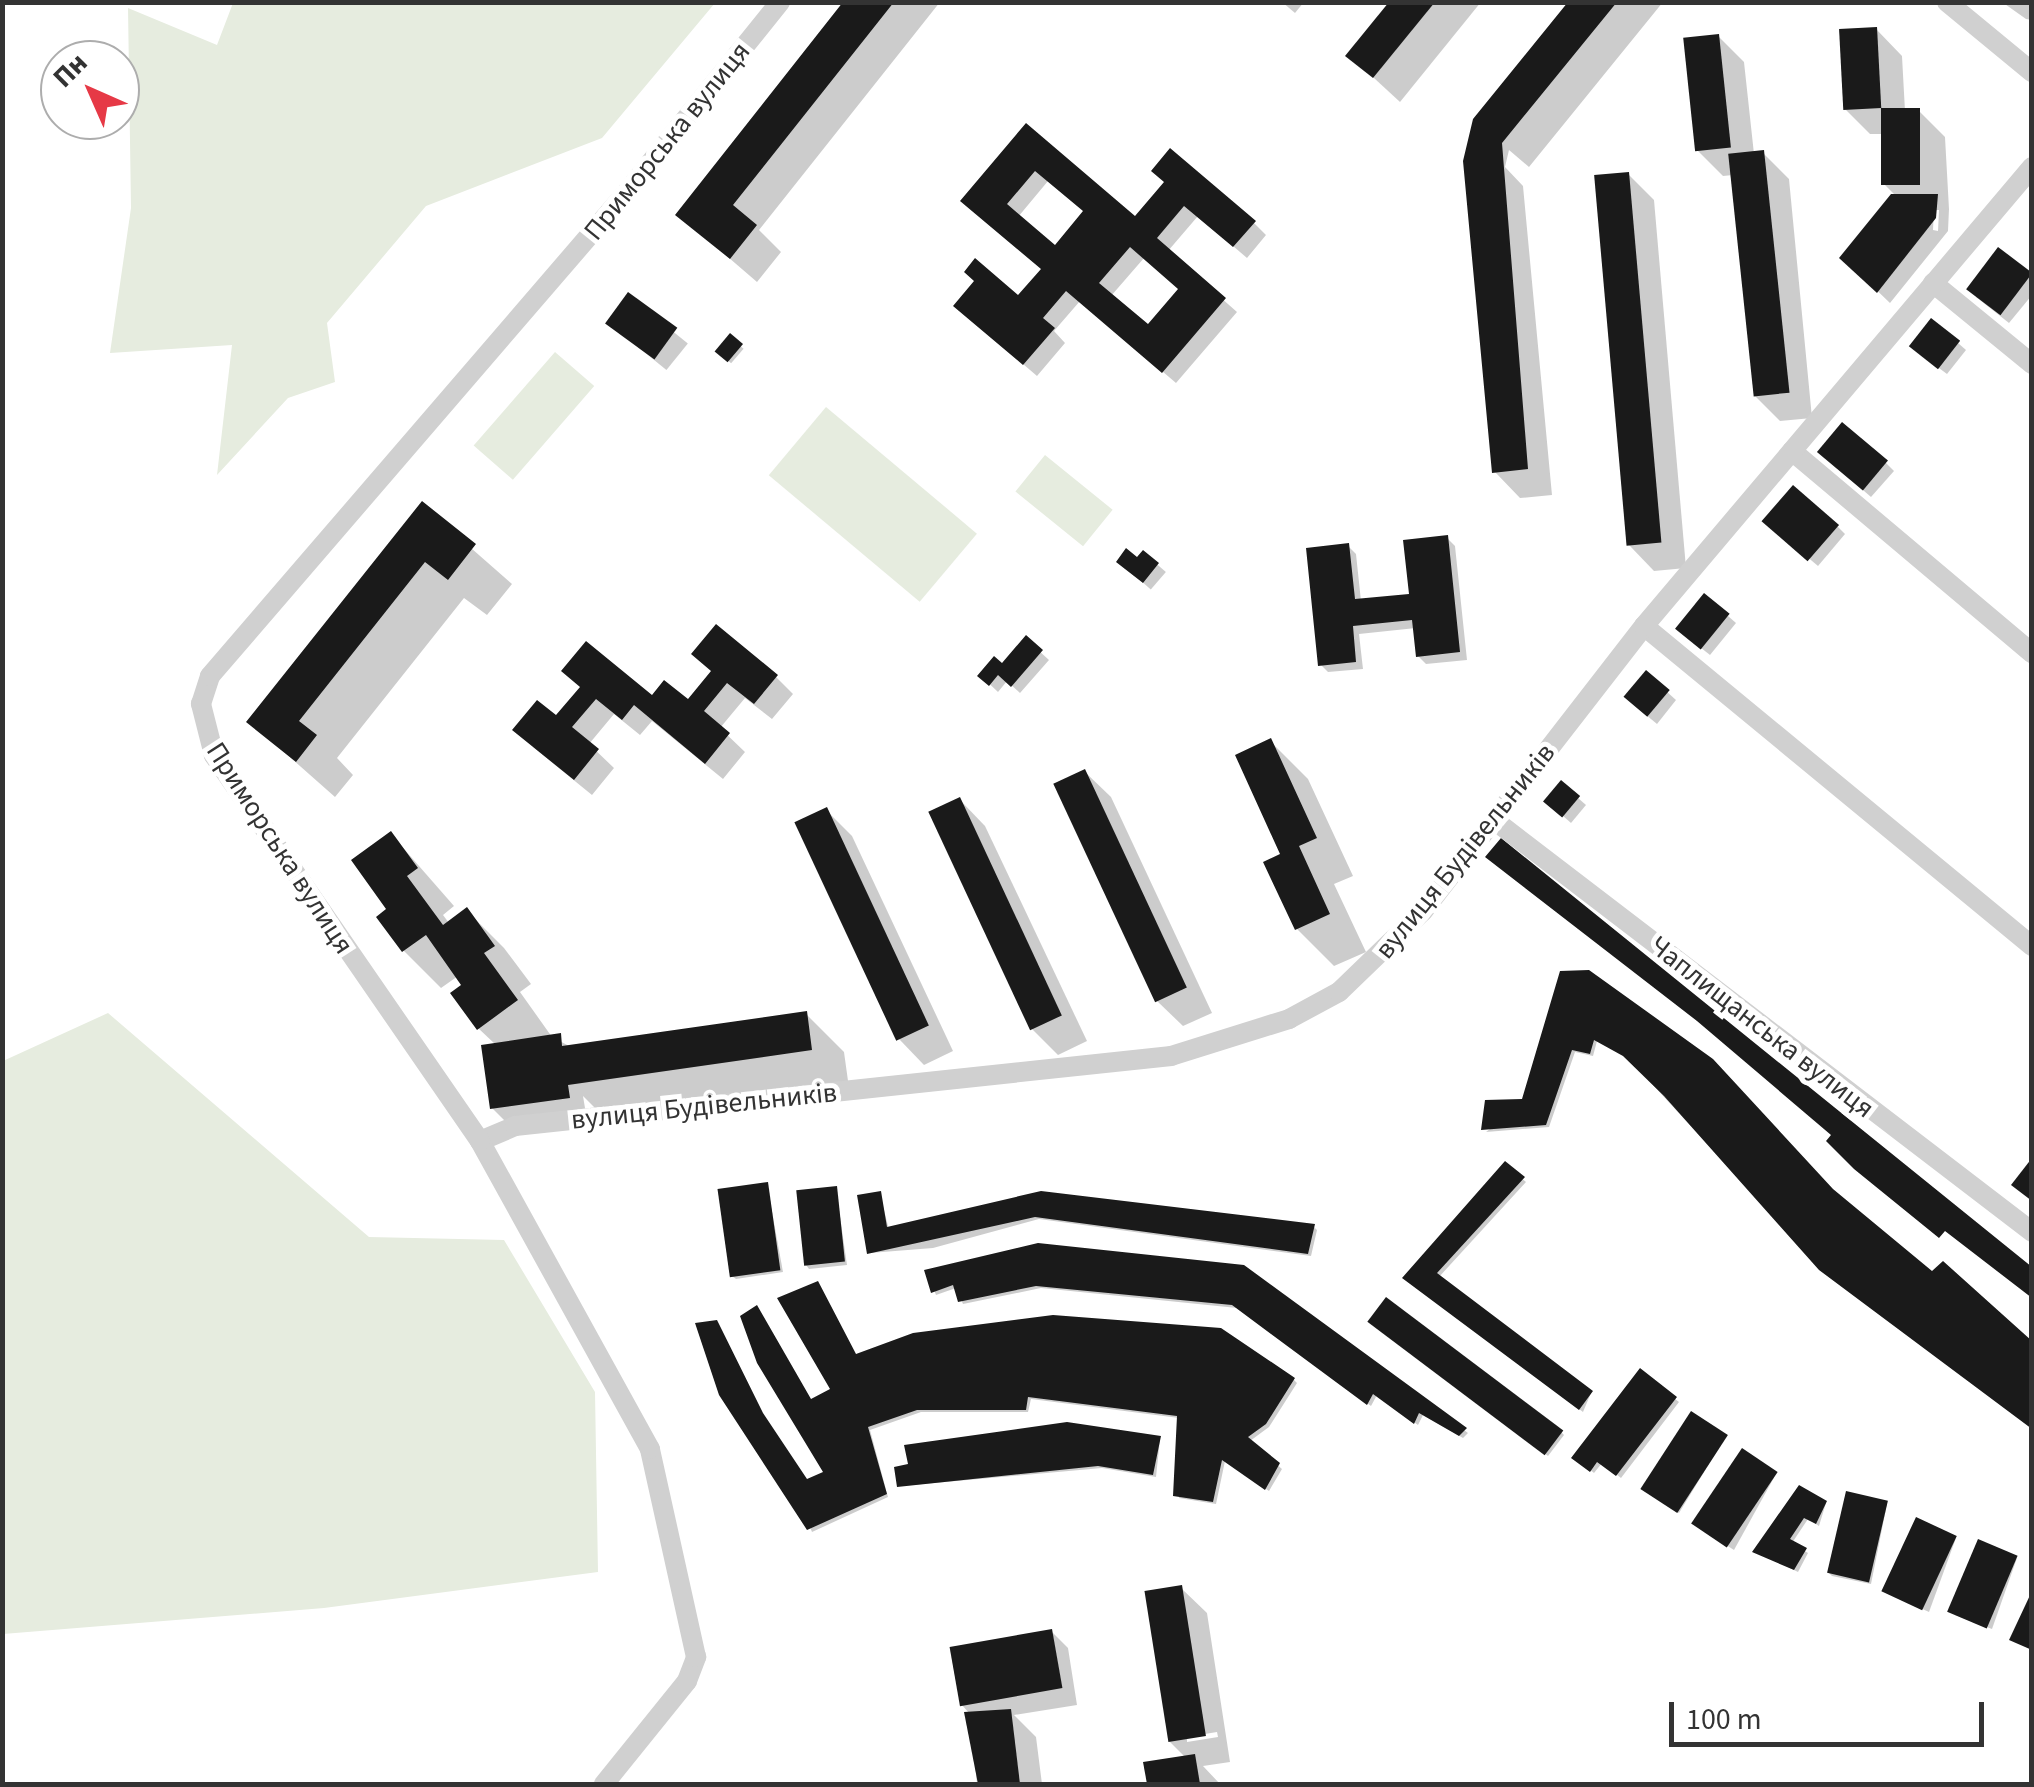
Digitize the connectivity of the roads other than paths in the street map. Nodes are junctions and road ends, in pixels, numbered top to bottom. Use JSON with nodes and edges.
{"nodes":[{"id":1,"x":780,"y":2,"type":"edge"},
{"id":2,"x":1947,"y":2,"type":"edge"},
{"id":3,"x":2032,"y":72,"type":"edge"},
{"id":4,"x":2032,"y":168,"type":"edge"},
{"id":5,"x":1933,"y":284,"type":"junction"},
{"id":6,"x":2032,"y":364,"type":"edge"},
{"id":7,"x":1792,"y":452,"type":"junction"},
{"id":8,"x":1644,"y":626,"type":"junction"},
{"id":9,"x":2032,"y":653,"type":"edge"},
{"id":10,"x":1494,"y":820,"type":"junction"},
{"id":11,"x":2032,"y":946,"type":"edge"},
{"id":12,"x":480,"y":1141,"type":"junction"},
{"id":13,"x":2032,"y":1232,"type":"edge"},
{"id":14,"x":604,"y":1784,"type":"edge"}],
"edges":[{"from":1,"to":12,"type":"street","name":"Приморська вулиця"},
{"from":2,"to":3,"type":"street"},
{"from":4,"to":5,"type":"street","name":"вулиця Будівельників"},
{"from":5,"to":6,"type":"street"},
{"from":5,"to":7,"type":"street","name":"вулиця Будівельників"},
{"from":7,"to":8,"type":"street","name":"вулиця Будівельників"},
{"from":7,"to":9,"type":"street"},
{"from":8,"to":10,"type":"street","name":"вулиця Будівельників"},
{"from":8,"to":11,"type":"street"},
{"from":10,"to":12,"type":"street","name":"вулиця Будівельників"},
{"from":10,"to":13,"type":"street","name":"Чаплищанська вулиця"},
{"from":12,"to":14,"type":"street","name":"Приморська вулиця"}]}
